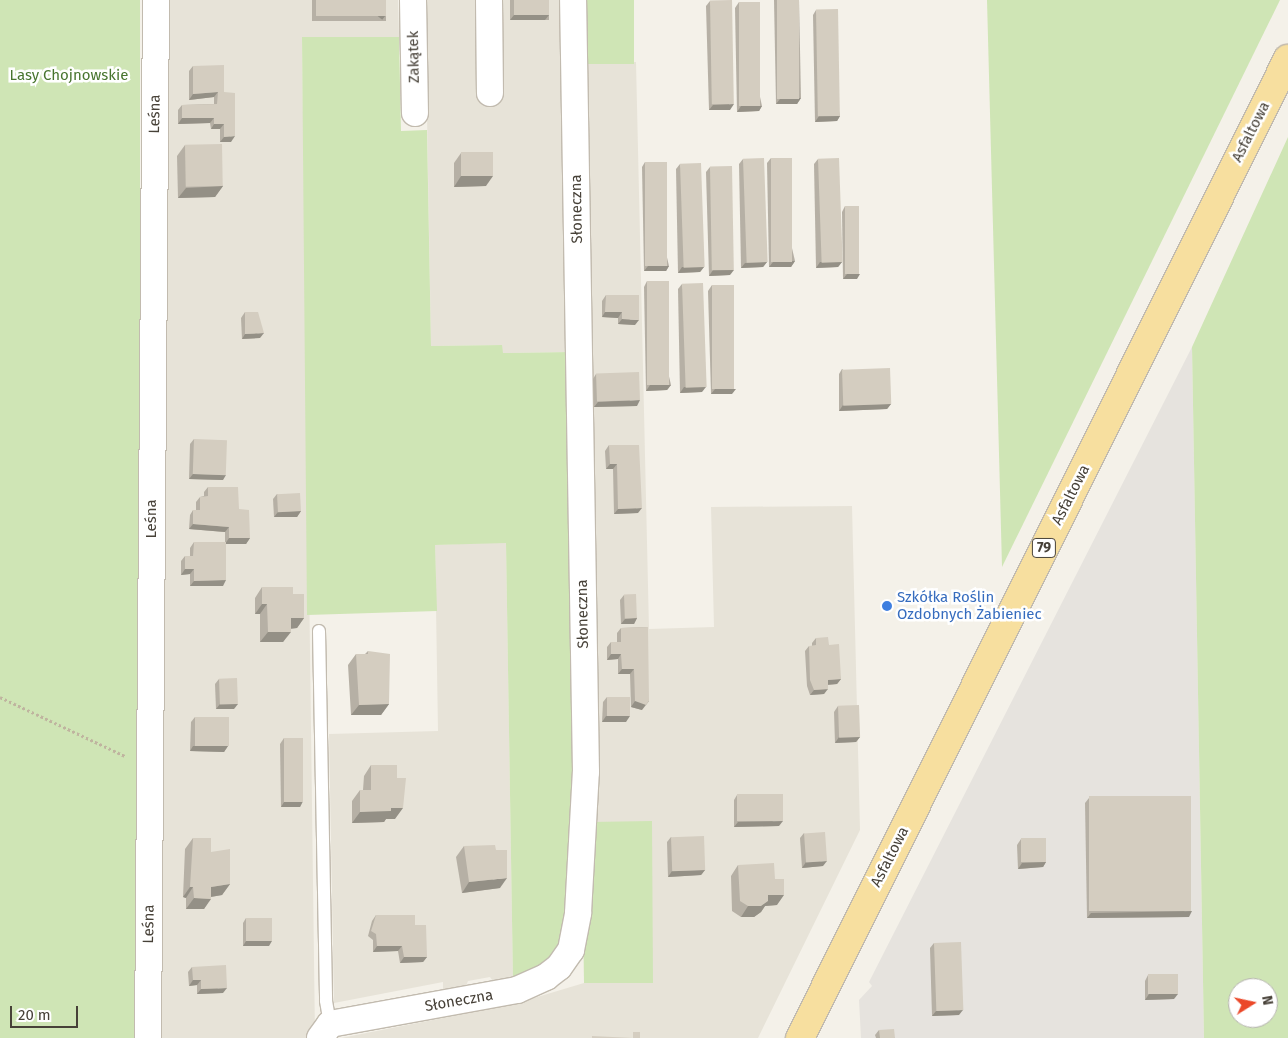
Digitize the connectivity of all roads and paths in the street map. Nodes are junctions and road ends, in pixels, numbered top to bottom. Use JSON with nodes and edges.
{"nodes":[{"id":1,"x":156,"y":0,"type":"edge"},
{"id":2,"x":413,"y":0,"type":"edge"},
{"id":3,"x":489,"y":0,"type":"edge"},
{"id":4,"x":573,"y":0,"type":"edge"},
{"id":5,"x":1288,"y":59,"type":"edge"},
{"id":6,"x":490,"y":94,"type":"dead end"},
{"id":7,"x":415,"y":113,"type":"dead end"},
{"id":8,"x":319,"y":631,"type":"dead end"},
{"id":9,"x":0,"y":697,"type":"edge"},
{"id":10,"x":151,"y":768,"type":"junction"},
{"id":11,"x":325,"y":1031,"type":"edge"},
{"id":12,"x":148,"y":1038,"type":"edge"},
{"id":13,"x":800,"y":1038,"type":"edge"}],
"edges":[{"from":1,"to":10,"type":"street","name":"Leśna"},
{"from":2,"to":7,"type":"street","name":"Zakątek"},
{"from":3,"to":6,"type":"street"},
{"from":4,"to":11,"type":"street","name":"Słoneczna"},
{"from":5,"to":13,"type":"main road","name":"Asfaltowa","number":"79"},
{"from":8,"to":11,"type":"lane"},
{"from":9,"to":10,"type":"path"},
{"from":10,"to":12,"type":"street","name":"Leśna"}]}
